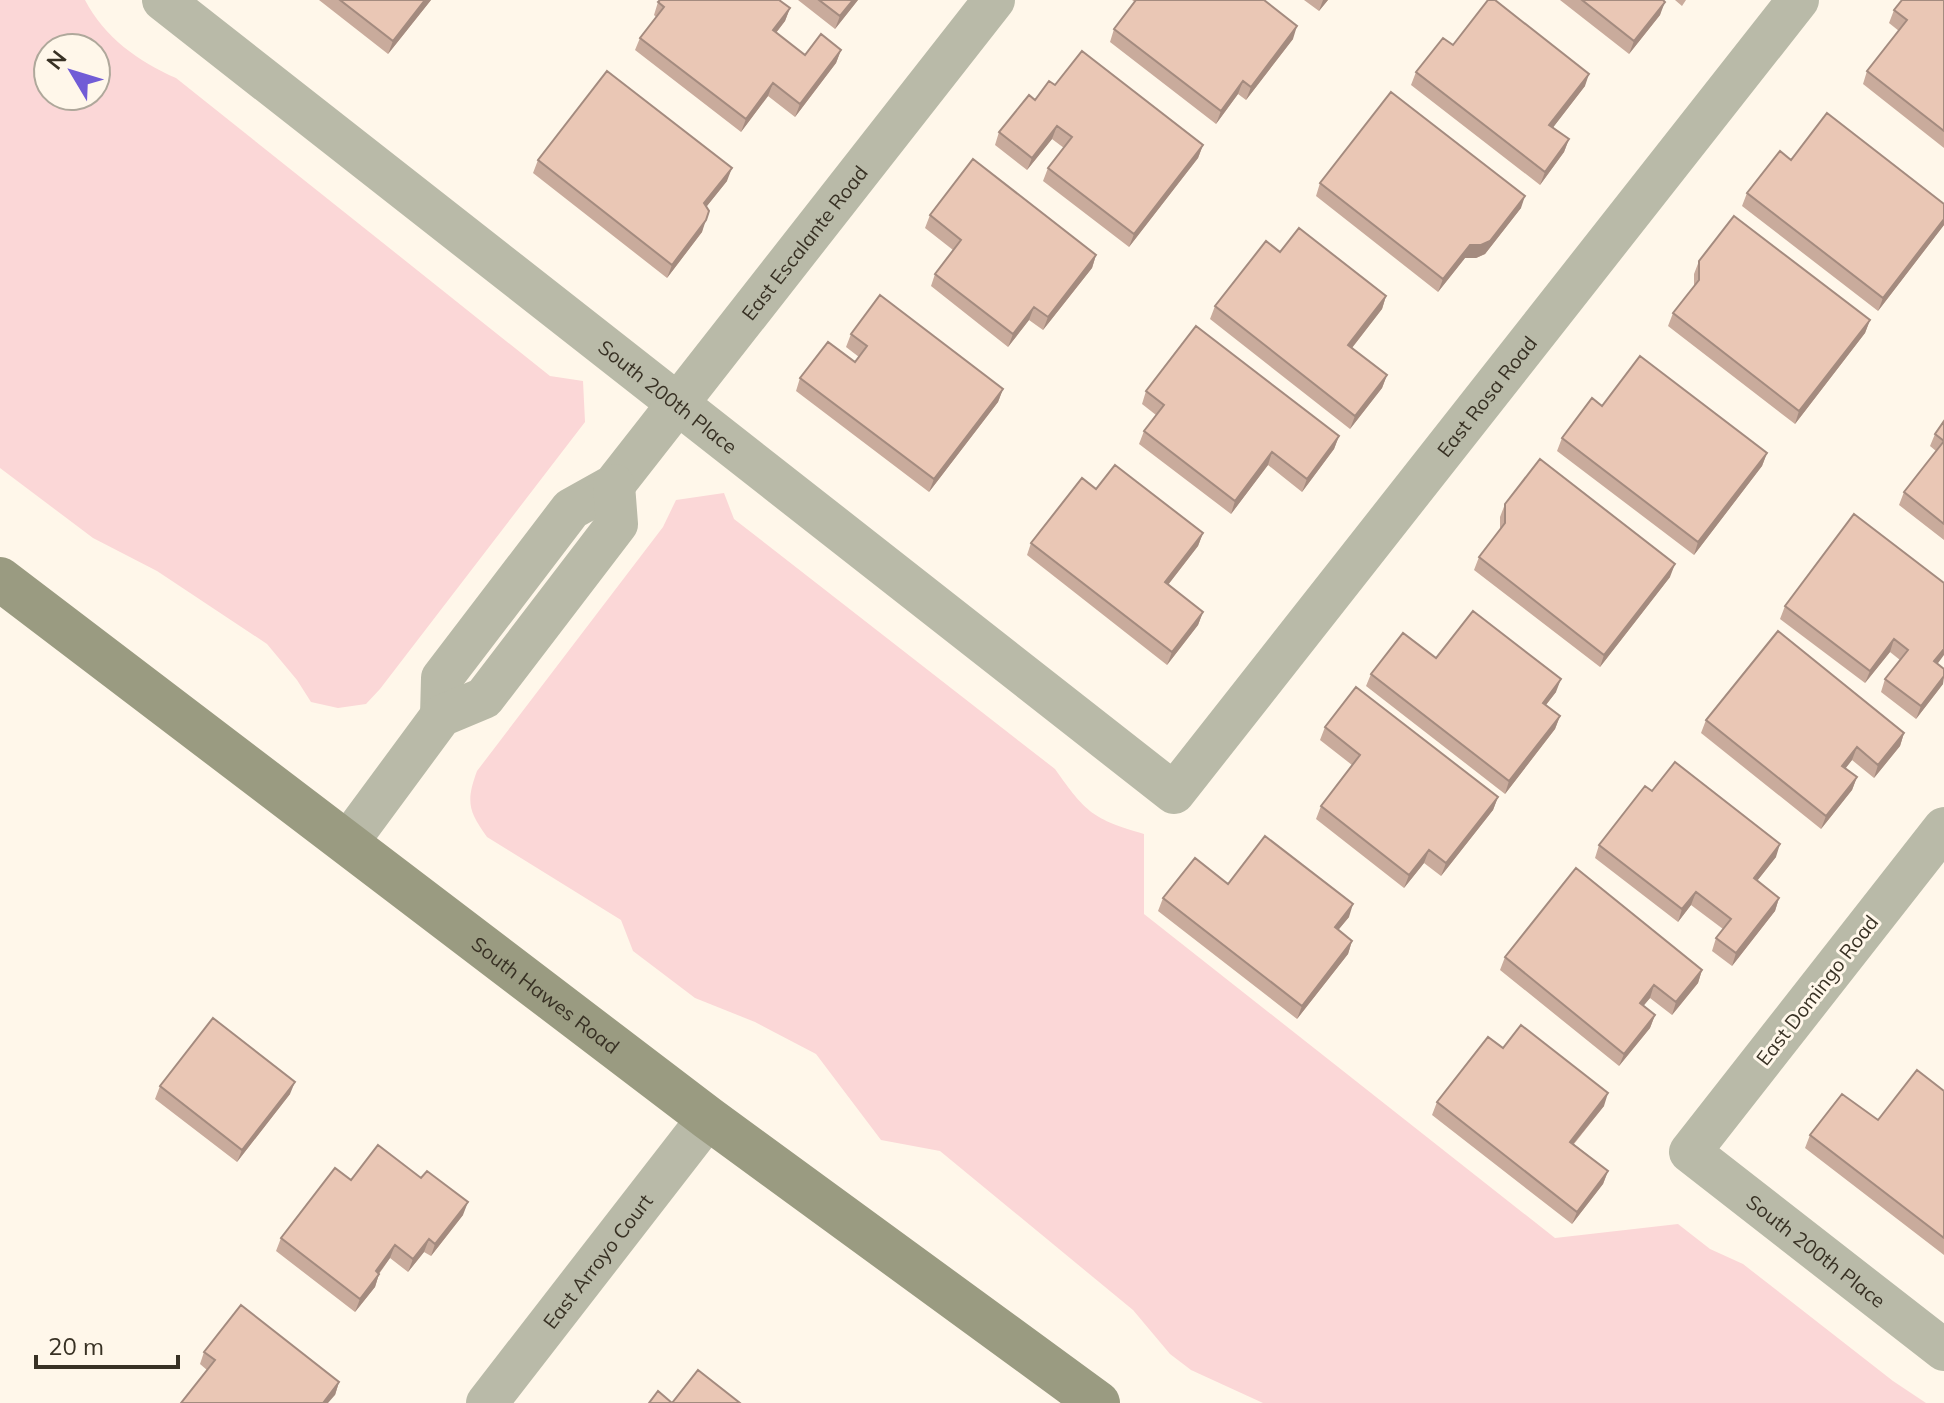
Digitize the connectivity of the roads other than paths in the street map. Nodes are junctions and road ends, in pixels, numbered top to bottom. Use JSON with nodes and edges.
{"nodes":[{"id":1,"x":163,"y":0,"type":"edge"},
{"id":2,"x":994,"y":0,"type":"edge"},
{"id":3,"x":1798,"y":0,"type":"edge"},
{"id":4,"x":678,"y":404,"type":"junction"},
{"id":5,"x":0,"y":579,"type":"edge"},
{"id":6,"x":1174,"y":793,"type":"joint"},
{"id":7,"x":1944,"y":828,"type":"edge"},
{"id":8,"x":348,"y":842,"type":"junction"},
{"id":9,"x":708,"y":1118,"type":"junction"},
{"id":10,"x":1690,"y":1152,"type":"joint"},
{"id":11,"x":1944,"y":1350,"type":"edge"},
{"id":12,"x":487,"y":1403,"type":"edge"},
{"id":13,"x":1098,"y":1403,"type":"edge"}],
"edges":[{"from":1,"to":4,"type":"street","name":"South 200th Place"},
{"from":2,"to":4,"type":"street","name":"East Escalante Road"},
{"from":3,"to":6,"type":"street","name":"East Rosa Road"},
{"from":4,"to":6,"type":"street","name":"South 200th Place"},
{"from":4,"to":8,"type":"street","name":"East Escalante Road"},
{"from":5,"to":8,"type":"main road","name":"South Hawes Road"},
{"from":7,"to":10,"type":"street","name":"East Domingo Road"},
{"from":8,"to":9,"type":"main road","name":"South Hawes Road"},
{"from":9,"to":12,"type":"street","name":"East Arroyo Court"},
{"from":9,"to":13,"type":"main road","name":"South Hawes Road"},
{"from":10,"to":11,"type":"street","name":"South 200th Place"}]}
